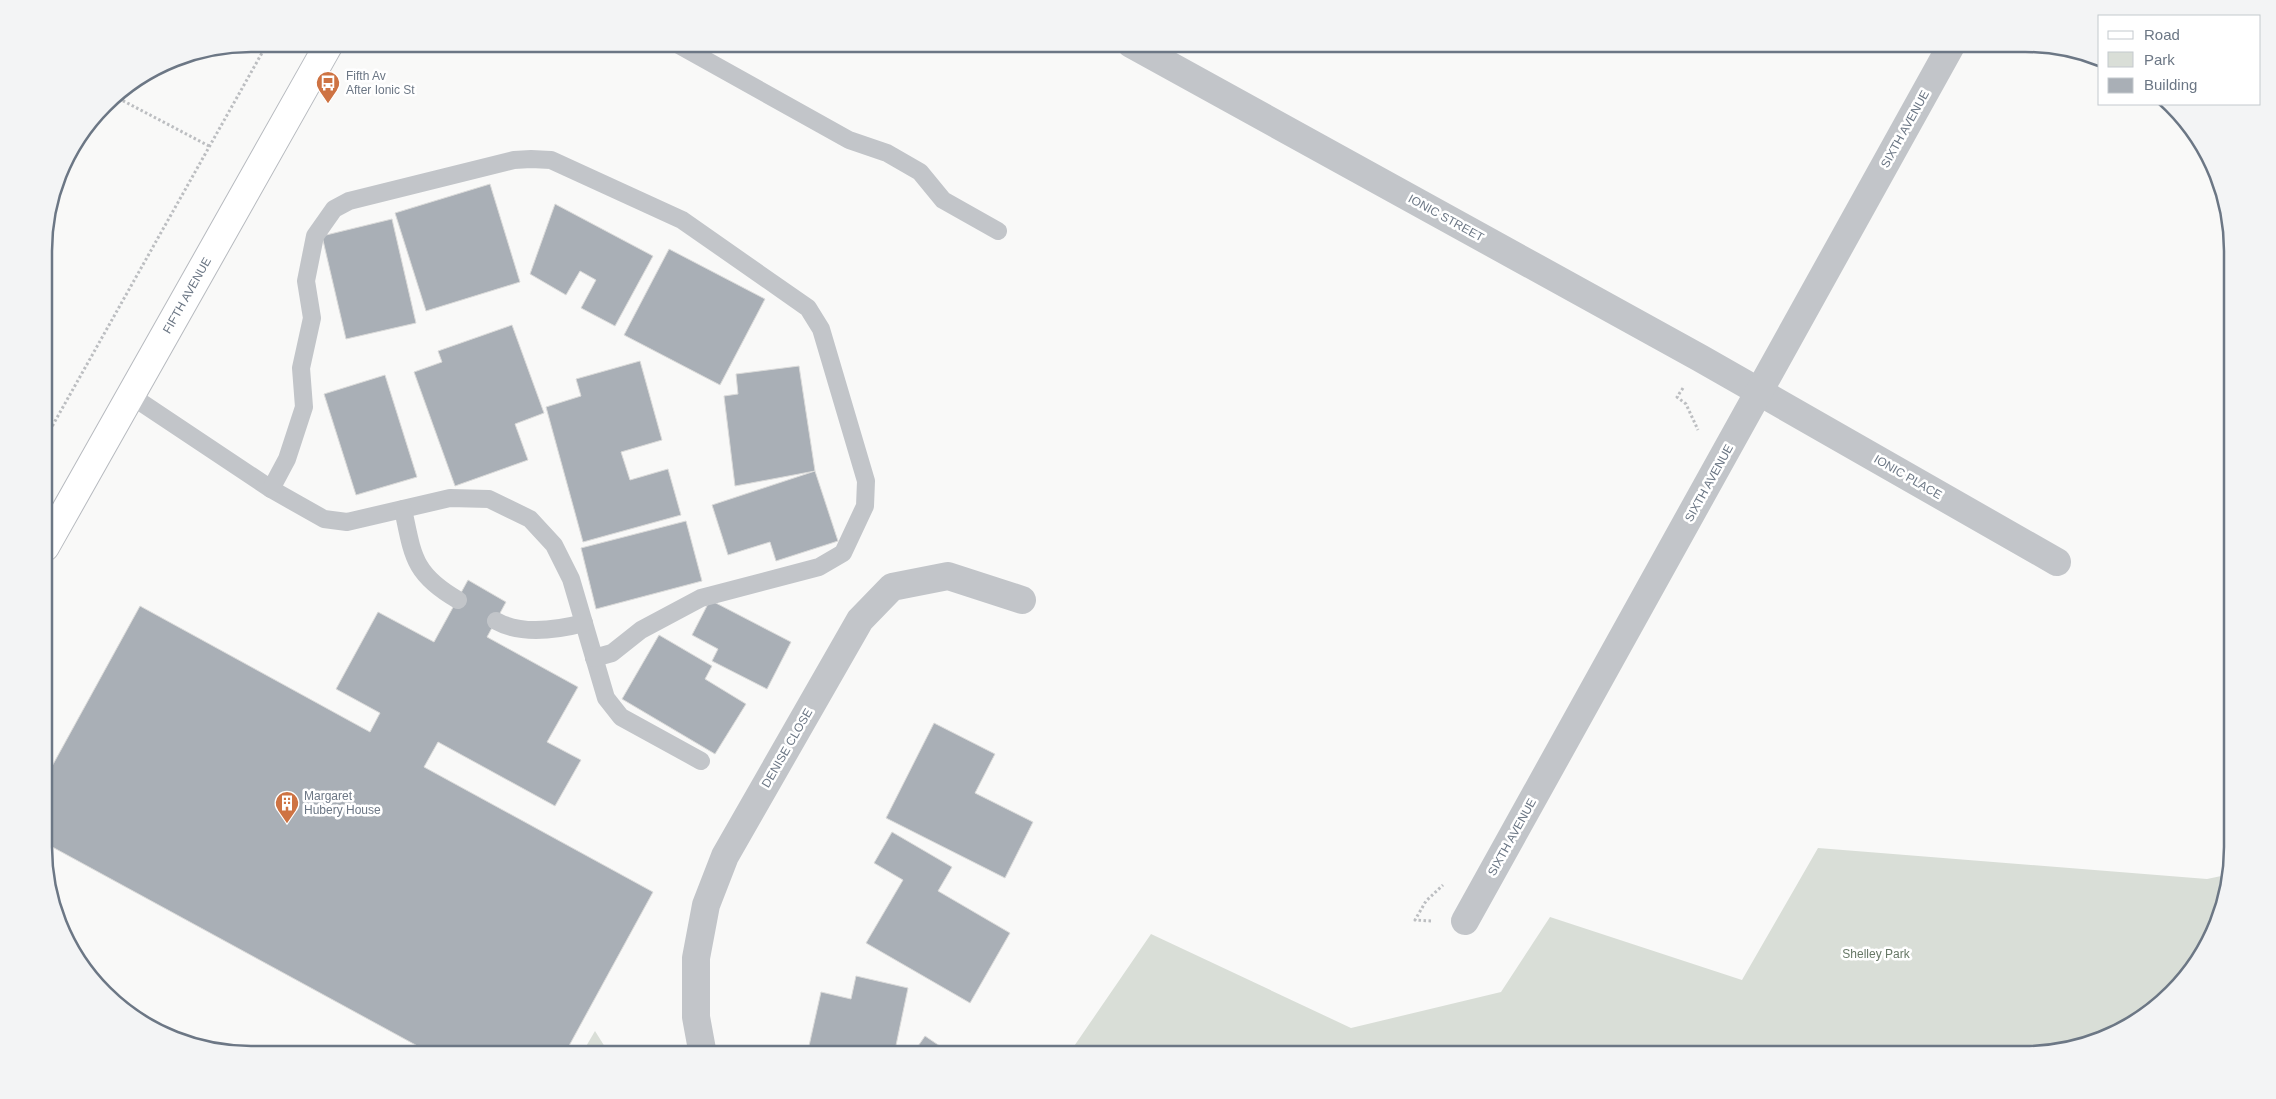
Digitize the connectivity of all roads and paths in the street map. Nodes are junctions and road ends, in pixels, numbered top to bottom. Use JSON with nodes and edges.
{"nodes":[{"id":1,"x":263,"y":52,"type":"edge"},
{"id":2,"x":324,"y":52,"type":"edge"},
{"id":3,"x":690,"y":52,"type":"edge"},
{"id":4,"x":1145,"y":52,"type":"edge"},
{"id":5,"x":1948,"y":52,"type":"edge"},
{"id":6,"x":122,"y":100,"type":"edge"},
{"id":7,"x":210,"y":146,"type":"junction"},
{"id":8,"x":998,"y":231,"type":"dead end"},
{"id":9,"x":1759,"y":393,"type":"junction"},
{"id":10,"x":130,"y":395,"type":"junction"},
{"id":11,"x":52,"y":427,"type":"edge"},
{"id":12,"x":271,"y":489,"type":"junction"},
{"id":13,"x":404,"y":509,"type":"junction"},
{"id":14,"x":52,"y":534,"type":"edge"},
{"id":15,"x":2057,"y":562,"type":"dead end"},
{"id":16,"x":458,"y":600,"type":"dead end"},
{"id":17,"x":1022,"y":600,"type":"dead end"},
{"id":18,"x":496,"y":621,"type":"dead end"},
{"id":19,"x":584,"y":623,"type":"junction"},
{"id":20,"x":594,"y":658,"type":"junction"},
{"id":21,"x":701,"y":762,"type":"dead end"},
{"id":22,"x":1464,"y":921,"type":"dead end"},
{"id":23,"x":701,"y":1046,"type":"edge"}],
"edges":[{"from":1,"to":7,"type":"path"},
{"from":2,"to":10,"type":"street","name":"FIFTH AVENUE"},
{"from":3,"to":8,"type":"lane"},
{"from":4,"to":9,"type":"street","name":"IONIC STREET"},
{"from":5,"to":9,"type":"street","name":"SIXTH AVENUE"},
{"from":6,"to":7,"type":"path"},
{"from":7,"to":11,"type":"path"},
{"from":9,"to":15,"type":"street","name":"IONIC PLACE"},
{"from":9,"to":22,"type":"street","name":"SIXTH AVENUE"},
{"from":10,"to":12,"type":"lane"},
{"from":10,"to":14,"type":"street","name":"FIFTH AVENUE"},
{"from":12,"to":13,"type":"lane"},
{"from":12,"to":20,"type":"lane"},
{"from":13,"to":16,"type":"lane"},
{"from":13,"to":19,"type":"lane"},
{"from":17,"to":23,"type":"street","name":"DENISE CLOSE"},
{"from":18,"to":19,"type":"lane"},
{"from":19,"to":20,"type":"lane"},
{"from":20,"to":21,"type":"lane"}]}
